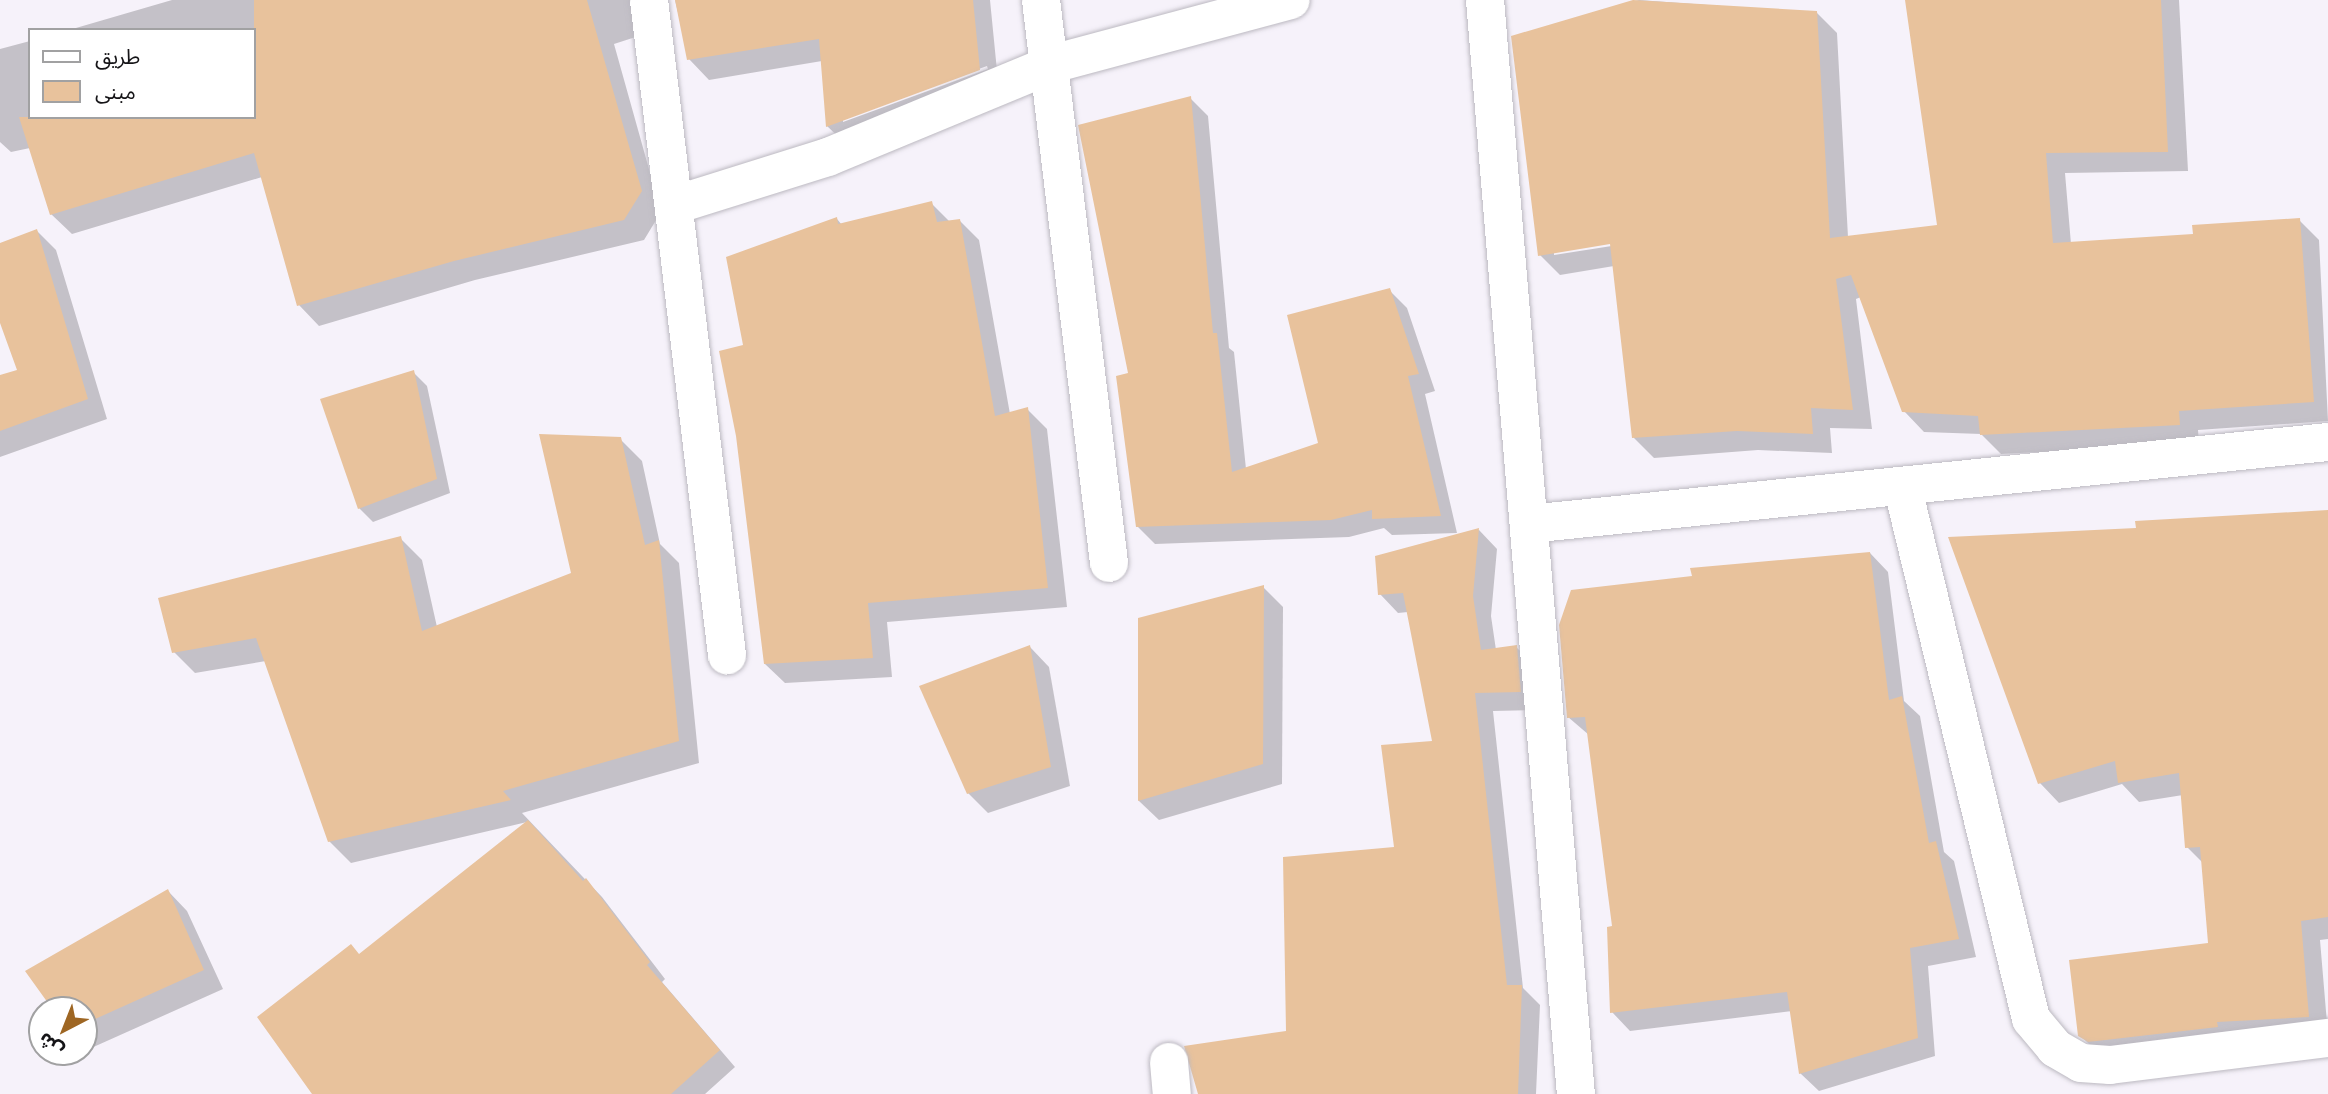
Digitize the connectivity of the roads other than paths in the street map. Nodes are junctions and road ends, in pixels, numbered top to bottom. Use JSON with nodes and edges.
{"nodes":[{"id":1,"x":649,"y":0,"type":"edge"},
{"id":2,"x":1041,"y":0,"type":"edge"},
{"id":3,"x":1291,"y":0,"type":"edge"},
{"id":4,"x":1485,"y":0,"type":"edge"},
{"id":5,"x":1052,"y":64,"type":"junction"},
{"id":6,"x":675,"y":205,"type":"junction"},
{"id":7,"x":2328,"y":442,"type":"edge"},
{"id":8,"x":1903,"y":489,"type":"junction"},
{"id":9,"x":1529,"y":524,"type":"junction"},
{"id":10,"x":1109,"y":563,"type":"dead end"},
{"id":11,"x":727,"y":655,"type":"dead end"},
{"id":12,"x":2328,"y":1038,"type":"edge"},
{"id":13,"x":1576,"y":1094,"type":"edge"}],
"edges":[{"from":1,"to":6,"type":"street"},
{"from":2,"to":5,"type":"street"},
{"from":3,"to":5,"type":"street"},
{"from":4,"to":9,"type":"street"},
{"from":5,"to":6,"type":"street"},
{"from":5,"to":10,"type":"street"},
{"from":6,"to":11,"type":"street"},
{"from":7,"to":8,"type":"street"},
{"from":8,"to":9,"type":"street"},
{"from":8,"to":12,"type":"street"},
{"from":9,"to":13,"type":"street"}]}
